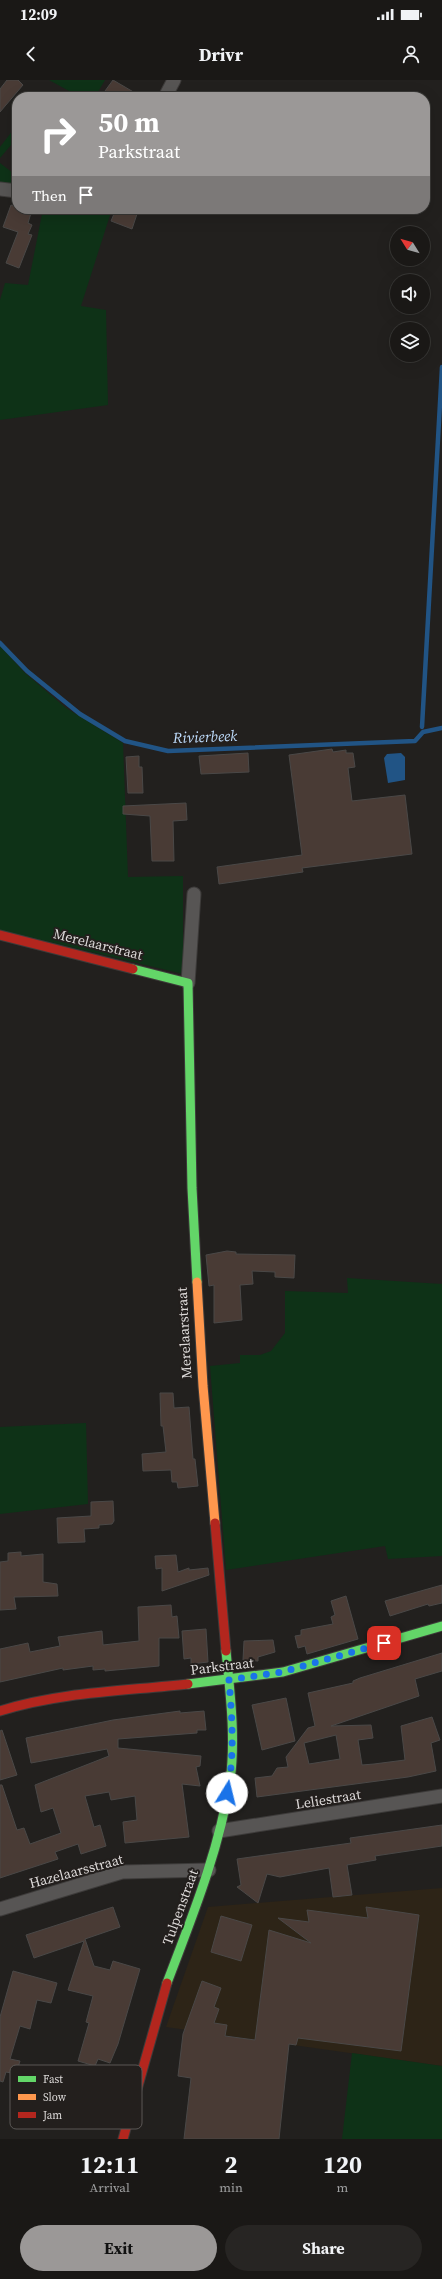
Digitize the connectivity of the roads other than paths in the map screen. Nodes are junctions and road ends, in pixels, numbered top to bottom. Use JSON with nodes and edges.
{"nodes":[{"id":1,"x":174,"y":80,"type":"edge"},
{"id":2,"x":168,"y":92,"type":"edge"},
{"id":3,"x":0,"y":189,"type":"edge"},
{"id":4,"x":12,"y":190,"type":"edge"},
{"id":5,"x":194,"y":894,"type":"dead end"},
{"id":6,"x":0,"y":936,"type":"edge"},
{"id":7,"x":188,"y":983,"type":"junction"},
{"id":8,"x":442,"y":1626,"type":"edge"},
{"id":9,"x":229,"y":1680,"type":"junction"},
{"id":10,"x":0,"y":1711,"type":"edge"},
{"id":11,"x":442,"y":1796,"type":"edge"},
{"id":12,"x":219,"y":1831,"type":"junction"},
{"id":13,"x":209,"y":1870,"type":"junction"},
{"id":14,"x":0,"y":1909,"type":"edge"},
{"id":15,"x":142,"y":2070,"type":"edge"},
{"id":16,"x":126,"y":2129,"type":"edge"},
{"id":17,"x":123,"y":2139,"type":"edge"}],
"edges":[{"from":1,"to":2,"type":"street"},
{"from":3,"to":4,"type":"street"},
{"from":5,"to":7,"type":"street","name":"Merelaarstraat"},
{"from":6,"to":7,"type":"street","name":"Merelaarstraat"},
{"from":7,"to":9,"type":"street","name":"Merelaarstraat"},
{"from":8,"to":9,"type":"street","name":"Parkstraat"},
{"from":9,"to":10,"type":"street","name":"Parkstraat"},
{"from":9,"to":12,"type":"street","name":"Tulpenstraat"},
{"from":11,"to":12,"type":"street","name":"Leliestraat"},
{"from":12,"to":13,"type":"street","name":"Tulpenstraat"},
{"from":13,"to":14,"type":"street","name":"Hazelaarsstraat"},
{"from":13,"to":15,"type":"street","name":"Tulpenstraat"},
{"from":16,"to":17,"type":"street","name":"Tulpenstraat"}]}
